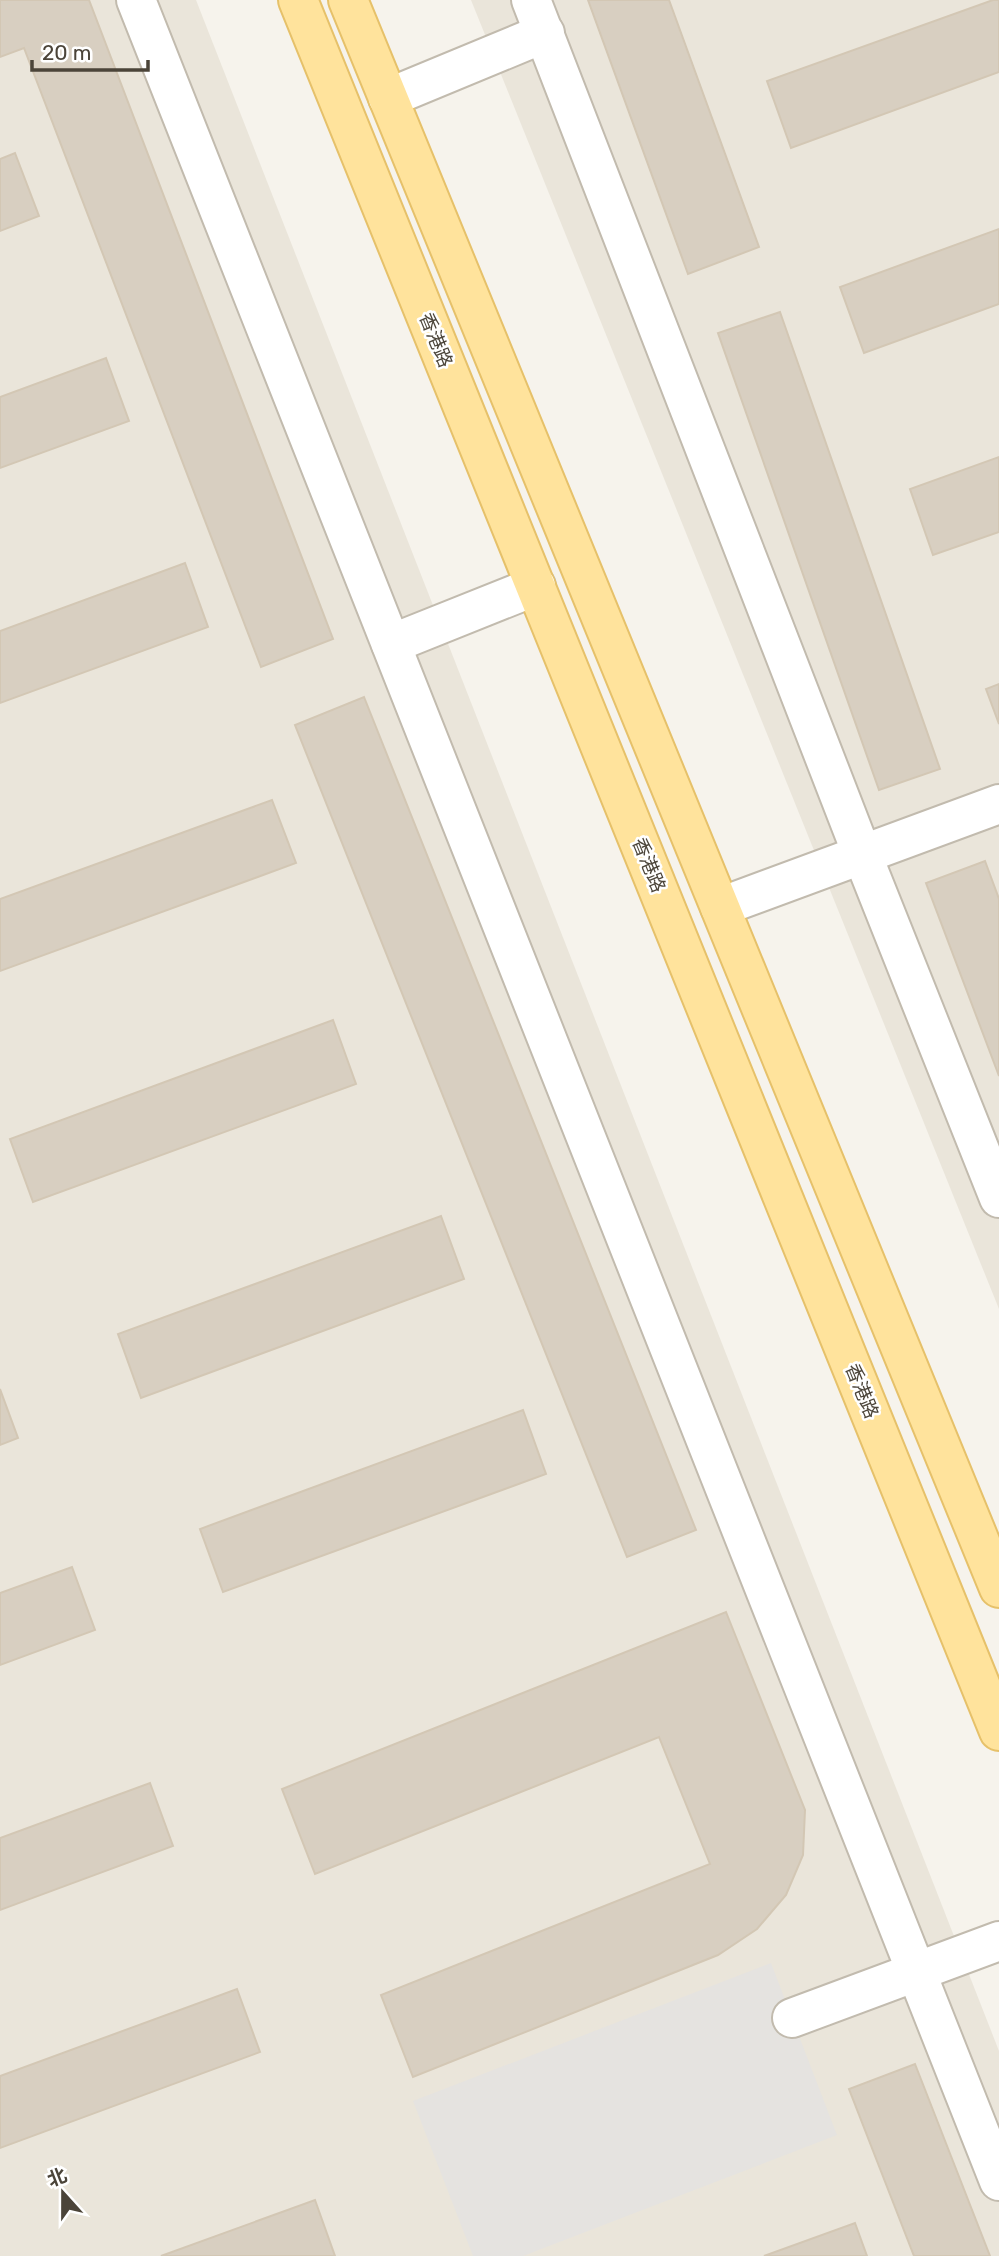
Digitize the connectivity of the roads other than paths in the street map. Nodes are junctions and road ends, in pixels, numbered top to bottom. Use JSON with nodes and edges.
{"nodes":[{"id":1,"x":136,"y":0,"type":"edge"},
{"id":2,"x":298,"y":0,"type":"edge"},
{"id":3,"x":348,"y":0,"type":"edge"},
{"id":4,"x":538,"y":17,"type":"edge"},
{"id":5,"x":388,"y":98,"type":"junction"},
{"id":6,"x":536,"y":586,"type":"junction"},
{"id":7,"x":391,"y":644,"type":"junction"},
{"id":8,"x":999,"y":804,"type":"edge"},
{"id":9,"x":862,"y":854,"type":"junction"},
{"id":10,"x":720,"y":907,"type":"junction"},
{"id":11,"x":999,"y":1198,"type":"edge"},
{"id":12,"x":999,"y":1588,"type":"edge"},
{"id":13,"x":999,"y":1731,"type":"edge"},
{"id":14,"x":999,"y":1941,"type":"edge"},
{"id":15,"x":916,"y":1972,"type":"junction"},
{"id":16,"x":792,"y":2018,"type":"dead end"},
{"id":17,"x":999,"y":2181,"type":"edge"}],
"edges":[{"from":1,"to":7,"type":"lane"},
{"from":2,"to":6,"type":"main road","name":"香港路"},
{"from":3,"to":5,"type":"main road"},
{"from":4,"to":5,"type":"lane"},
{"from":4,"to":9,"type":"lane"},
{"from":5,"to":10,"type":"main road"},
{"from":6,"to":7,"type":"lane"},
{"from":6,"to":13,"type":"main road","name":"香港路"},
{"from":7,"to":15,"type":"lane"},
{"from":8,"to":9,"type":"lane"},
{"from":9,"to":10,"type":"lane"},
{"from":9,"to":11,"type":"lane"},
{"from":10,"to":12,"type":"main road"},
{"from":14,"to":15,"type":"lane"},
{"from":15,"to":16,"type":"lane"},
{"from":15,"to":17,"type":"lane"}]}
